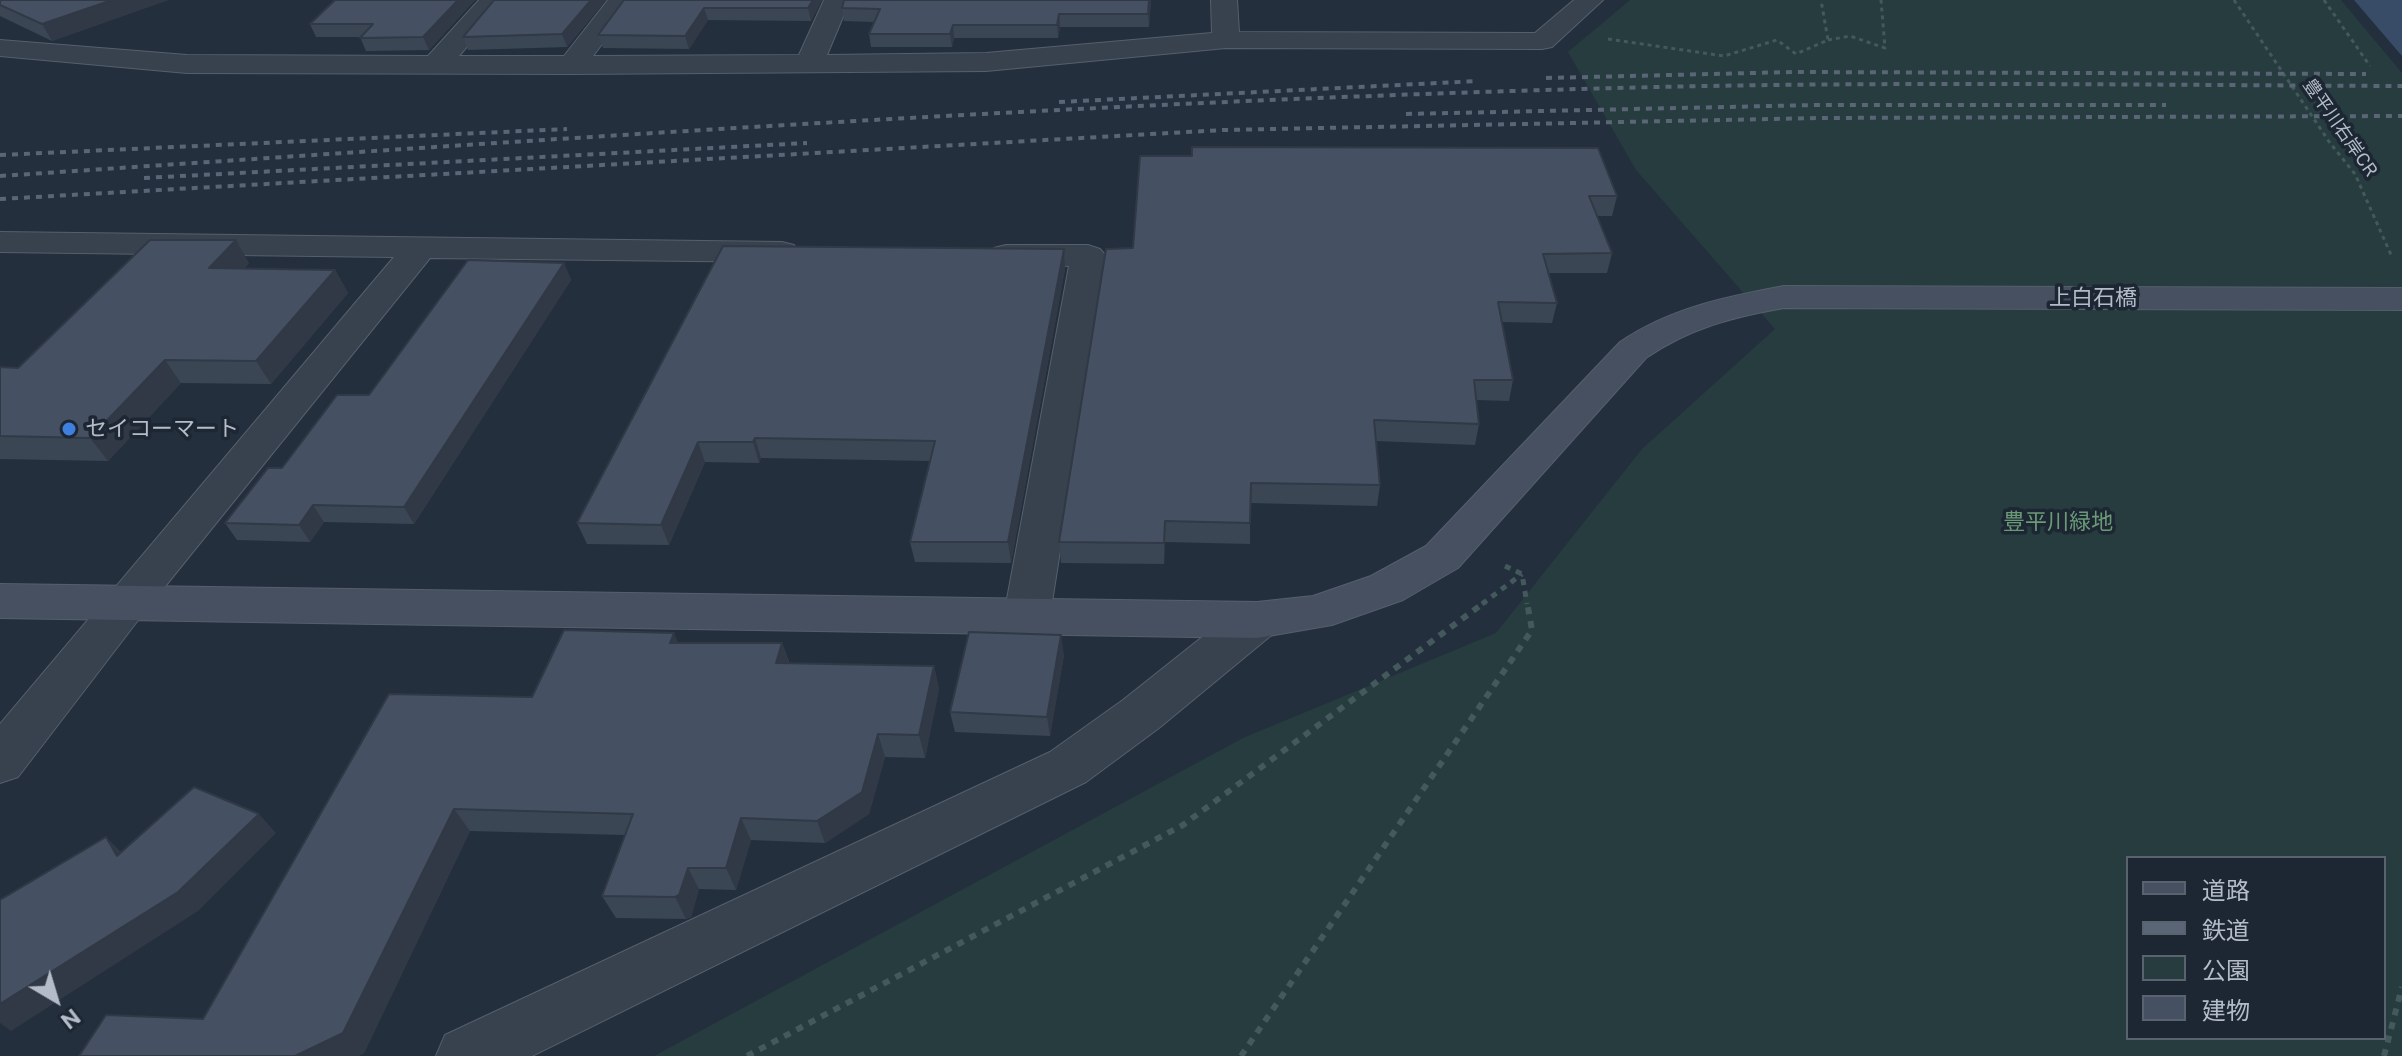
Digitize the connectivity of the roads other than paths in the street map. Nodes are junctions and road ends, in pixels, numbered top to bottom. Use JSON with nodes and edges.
{"nodes":[{"id":1,"x":493,"y":0,"type":"edge"},
{"id":2,"x":622,"y":0,"type":"edge"},
{"id":3,"x":837,"y":0,"type":"edge"},
{"id":4,"x":1224,"y":0,"type":"edge"},
{"id":5,"x":1590,"y":0,"type":"edge"},
{"id":6,"x":1226,"y":40,"type":"junction"},
{"id":7,"x":0,"y":48,"type":"edge"},
{"id":8,"x":810,"y":62,"type":"junction"},
{"id":9,"x":436,"y":65,"type":"junction"},
{"id":10,"x":572,"y":65,"type":"junction"},
{"id":11,"x":0,"y":242,"type":"edge"},
{"id":12,"x":421,"y":247,"type":"junction"},
{"id":13,"x":818,"y":253,"type":"edge"},
{"id":14,"x":977,"y":255,"type":"edge"},
{"id":15,"x":2400,"y":285,"type":"edge"},
{"id":16,"x":0,"y":601,"type":"edge"},
{"id":17,"x":126,"y":603,"type":"junction"},
{"id":18,"x":1027,"y":615,"type":"junction"},
{"id":19,"x":1257,"y":620,"type":"junction"},
{"id":20,"x":0,"y":762,"type":"edge"},
{"id":21,"x":467,"y":1056,"type":"edge"}],
"edges":[{"from":1,"to":9,"type":"street"},
{"from":2,"to":10,"type":"street"},
{"from":3,"to":8,"type":"street"},
{"from":4,"to":6,"type":"street"},
{"from":5,"to":6,"type":"street"},
{"from":6,"to":8,"type":"street"},
{"from":7,"to":9,"type":"street"},
{"from":8,"to":10,"type":"street"},
{"from":9,"to":10,"type":"street"},
{"from":11,"to":12,"type":"street"},
{"from":12,"to":13,"type":"street"},
{"from":12,"to":17,"type":"street"},
{"from":14,"to":18,"type":"street"},
{"from":15,"to":19,"type":"street","name":"上白石橋"},
{"from":16,"to":17,"type":"street","name":"上白石橋"},
{"from":17,"to":18,"type":"street","name":"上白石橋"},
{"from":17,"to":20,"type":"street"},
{"from":18,"to":19,"type":"street","name":"上白石橋"},
{"from":19,"to":21,"type":"street"}]}
